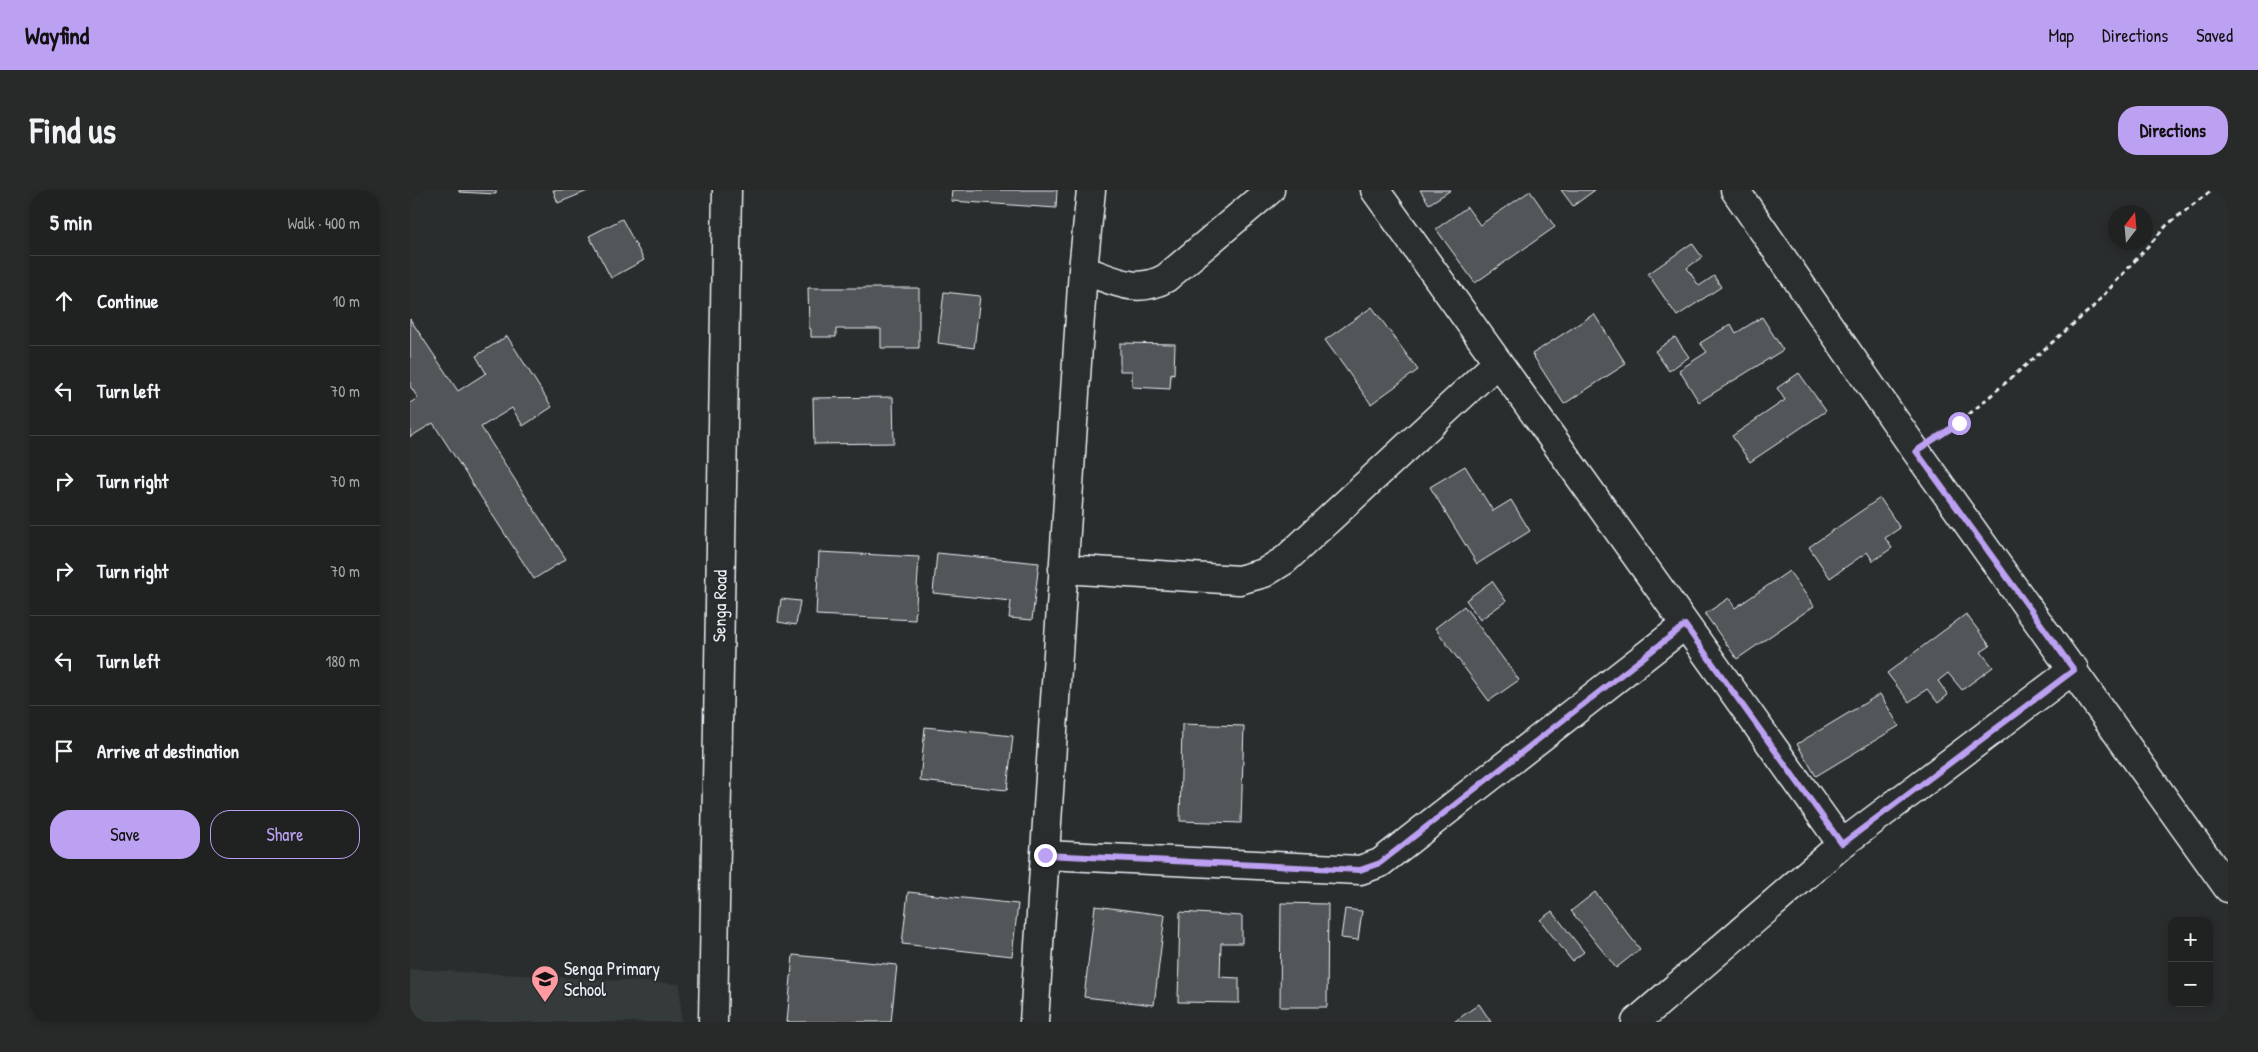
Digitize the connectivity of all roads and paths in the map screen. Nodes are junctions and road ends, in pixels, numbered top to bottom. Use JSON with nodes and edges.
{"nodes":[{"id":1,"x":727,"y":190,"type":"edge"},
{"id":2,"x":1091,"y":190,"type":"edge"},
{"id":3,"x":1270,"y":190,"type":"edge"},
{"id":4,"x":1375,"y":190,"type":"edge"},
{"id":5,"x":1735,"y":190,"type":"edge"},
{"id":6,"x":2212,"y":190,"type":"edge"},
{"id":7,"x":1083,"y":270,"type":"junction"},
{"id":8,"x":1498,"y":362,"type":"junction"},
{"id":9,"x":1916,"y":451,"type":"junction"},
{"id":10,"x":1064,"y":569,"type":"junction"},
{"id":11,"x":1685,"y":625,"type":"junction"},
{"id":12,"x":2074,"y":670,"type":"junction"},
{"id":13,"x":1842,"y":844,"type":"junction"},
{"id":14,"x":1045,"y":855,"type":"junction"},
{"id":15,"x":2228,"y":888,"type":"edge"},
{"id":16,"x":713,"y":1022,"type":"edge"},
{"id":17,"x":1034,"y":1022,"type":"edge"},
{"id":18,"x":1636,"y":1022,"type":"edge"}],
"edges":[{"from":1,"to":16,"type":"street","name":"Senga Road"},
{"from":2,"to":7,"type":"street"},
{"from":3,"to":7,"type":"street"},
{"from":4,"to":8,"type":"street"},
{"from":5,"to":9,"type":"street"},
{"from":6,"to":9,"type":"path"},
{"from":7,"to":10,"type":"street"},
{"from":8,"to":10,"type":"street"},
{"from":8,"to":11,"type":"street"},
{"from":9,"to":12,"type":"street"},
{"from":10,"to":14,"type":"street"},
{"from":11,"to":13,"type":"street"},
{"from":11,"to":14,"type":"street"},
{"from":12,"to":13,"type":"street"},
{"from":12,"to":15,"type":"street"},
{"from":13,"to":18,"type":"street"},
{"from":14,"to":17,"type":"street"}]}
